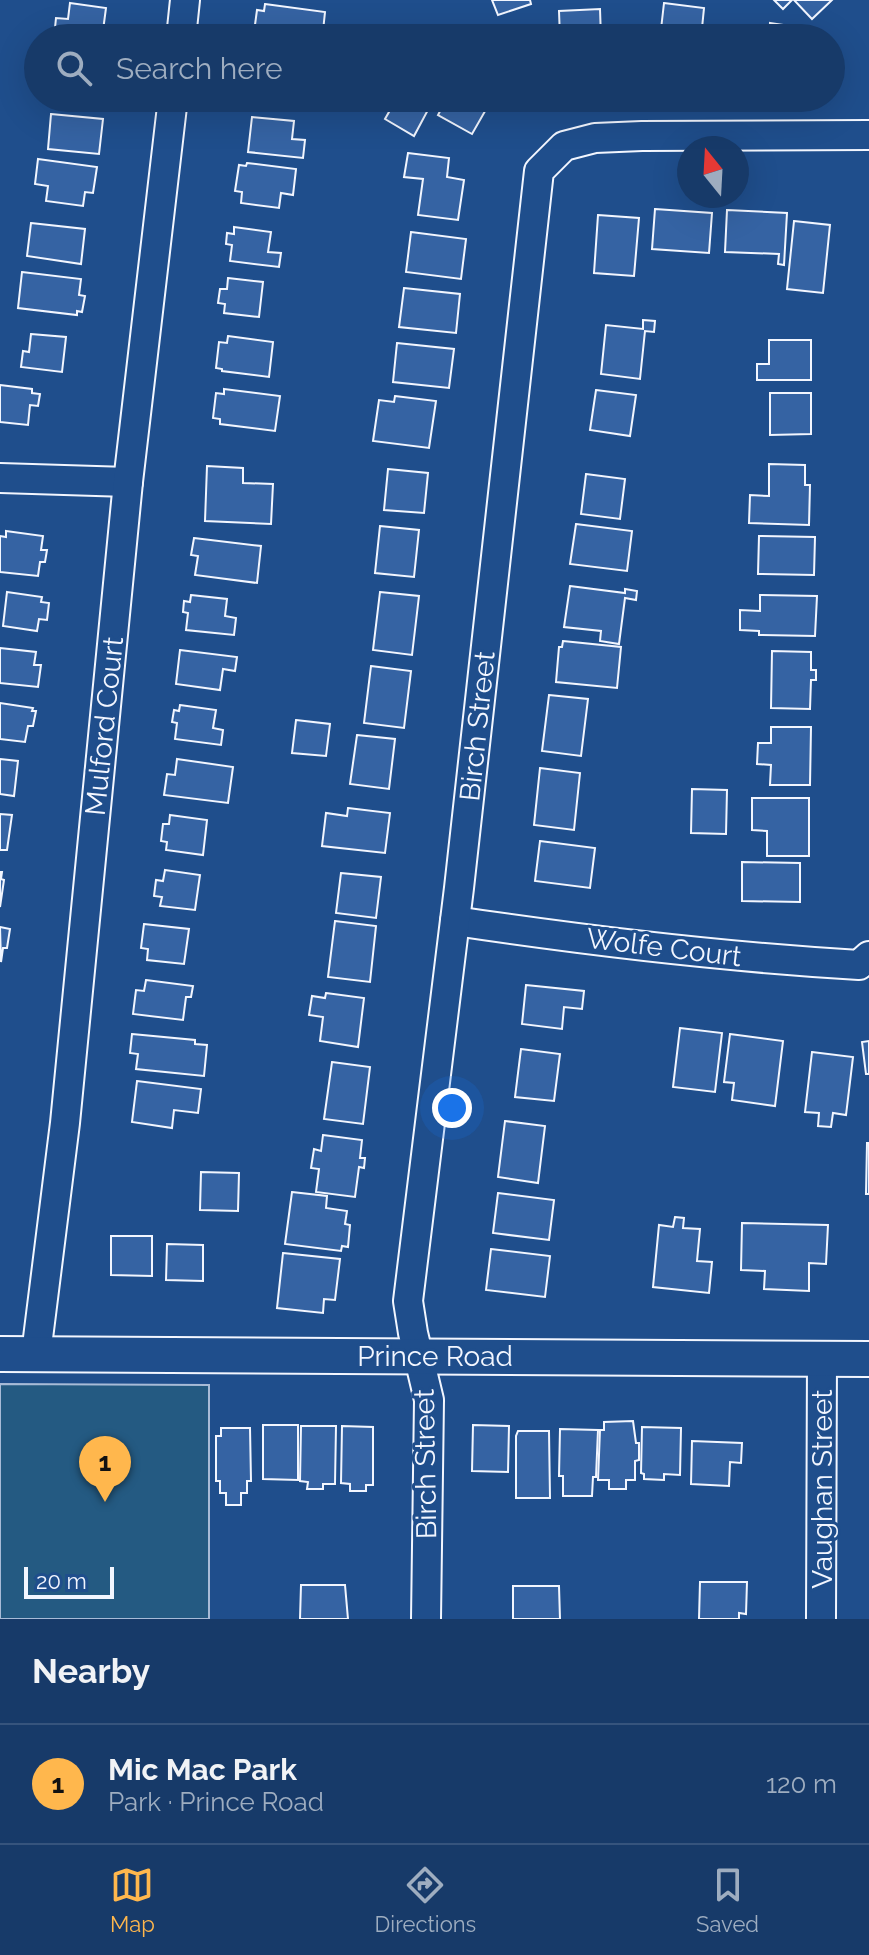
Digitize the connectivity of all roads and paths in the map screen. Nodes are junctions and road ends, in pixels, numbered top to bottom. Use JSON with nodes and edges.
{"nodes":[{"id":1,"x":185,"y":0,"type":"edge"},
{"id":2,"x":182,"y":24,"type":"edge"},
{"id":3,"x":171,"y":112,"type":"edge"},
{"id":4,"x":869,"y":135,"type":"edge"},
{"id":5,"x":0,"y":478,"type":"edge"},
{"id":6,"x":128,"y":482,"type":"junction"},
{"id":7,"x":455,"y":921,"type":"junction"},
{"id":8,"x":869,"y":956,"type":"edge"},
{"id":9,"x":0,"y":1354,"type":"edge"},
{"id":10,"x":36,"y":1354,"type":"junction"},
{"id":11,"x":419,"y":1356,"type":"junction"},
{"id":12,"x":822,"y":1358,"type":"junction"},
{"id":13,"x":869,"y":1359,"type":"edge"},
{"id":14,"x":426,"y":1619,"type":"edge"},
{"id":15,"x":821,"y":1619,"type":"edge"}],
"edges":[{"from":1,"to":2,"type":"street"},
{"from":3,"to":6,"type":"street","name":"Mulford Court"},
{"from":4,"to":7,"type":"street","name":"Birch Street"},
{"from":5,"to":6,"type":"street"},
{"from":6,"to":10,"type":"street","name":"Mulford Court"},
{"from":7,"to":8,"type":"street","name":"Wolfe Court"},
{"from":7,"to":11,"type":"street","name":"Birch Street"},
{"from":9,"to":10,"type":"street","name":"Prince Road"},
{"from":10,"to":11,"type":"street","name":"Prince Road"},
{"from":11,"to":12,"type":"street","name":"Prince Road"},
{"from":11,"to":14,"type":"street","name":"Birch Street"},
{"from":12,"to":13,"type":"street","name":"Prince Road"},
{"from":12,"to":15,"type":"street","name":"Vaughan Street"}]}
